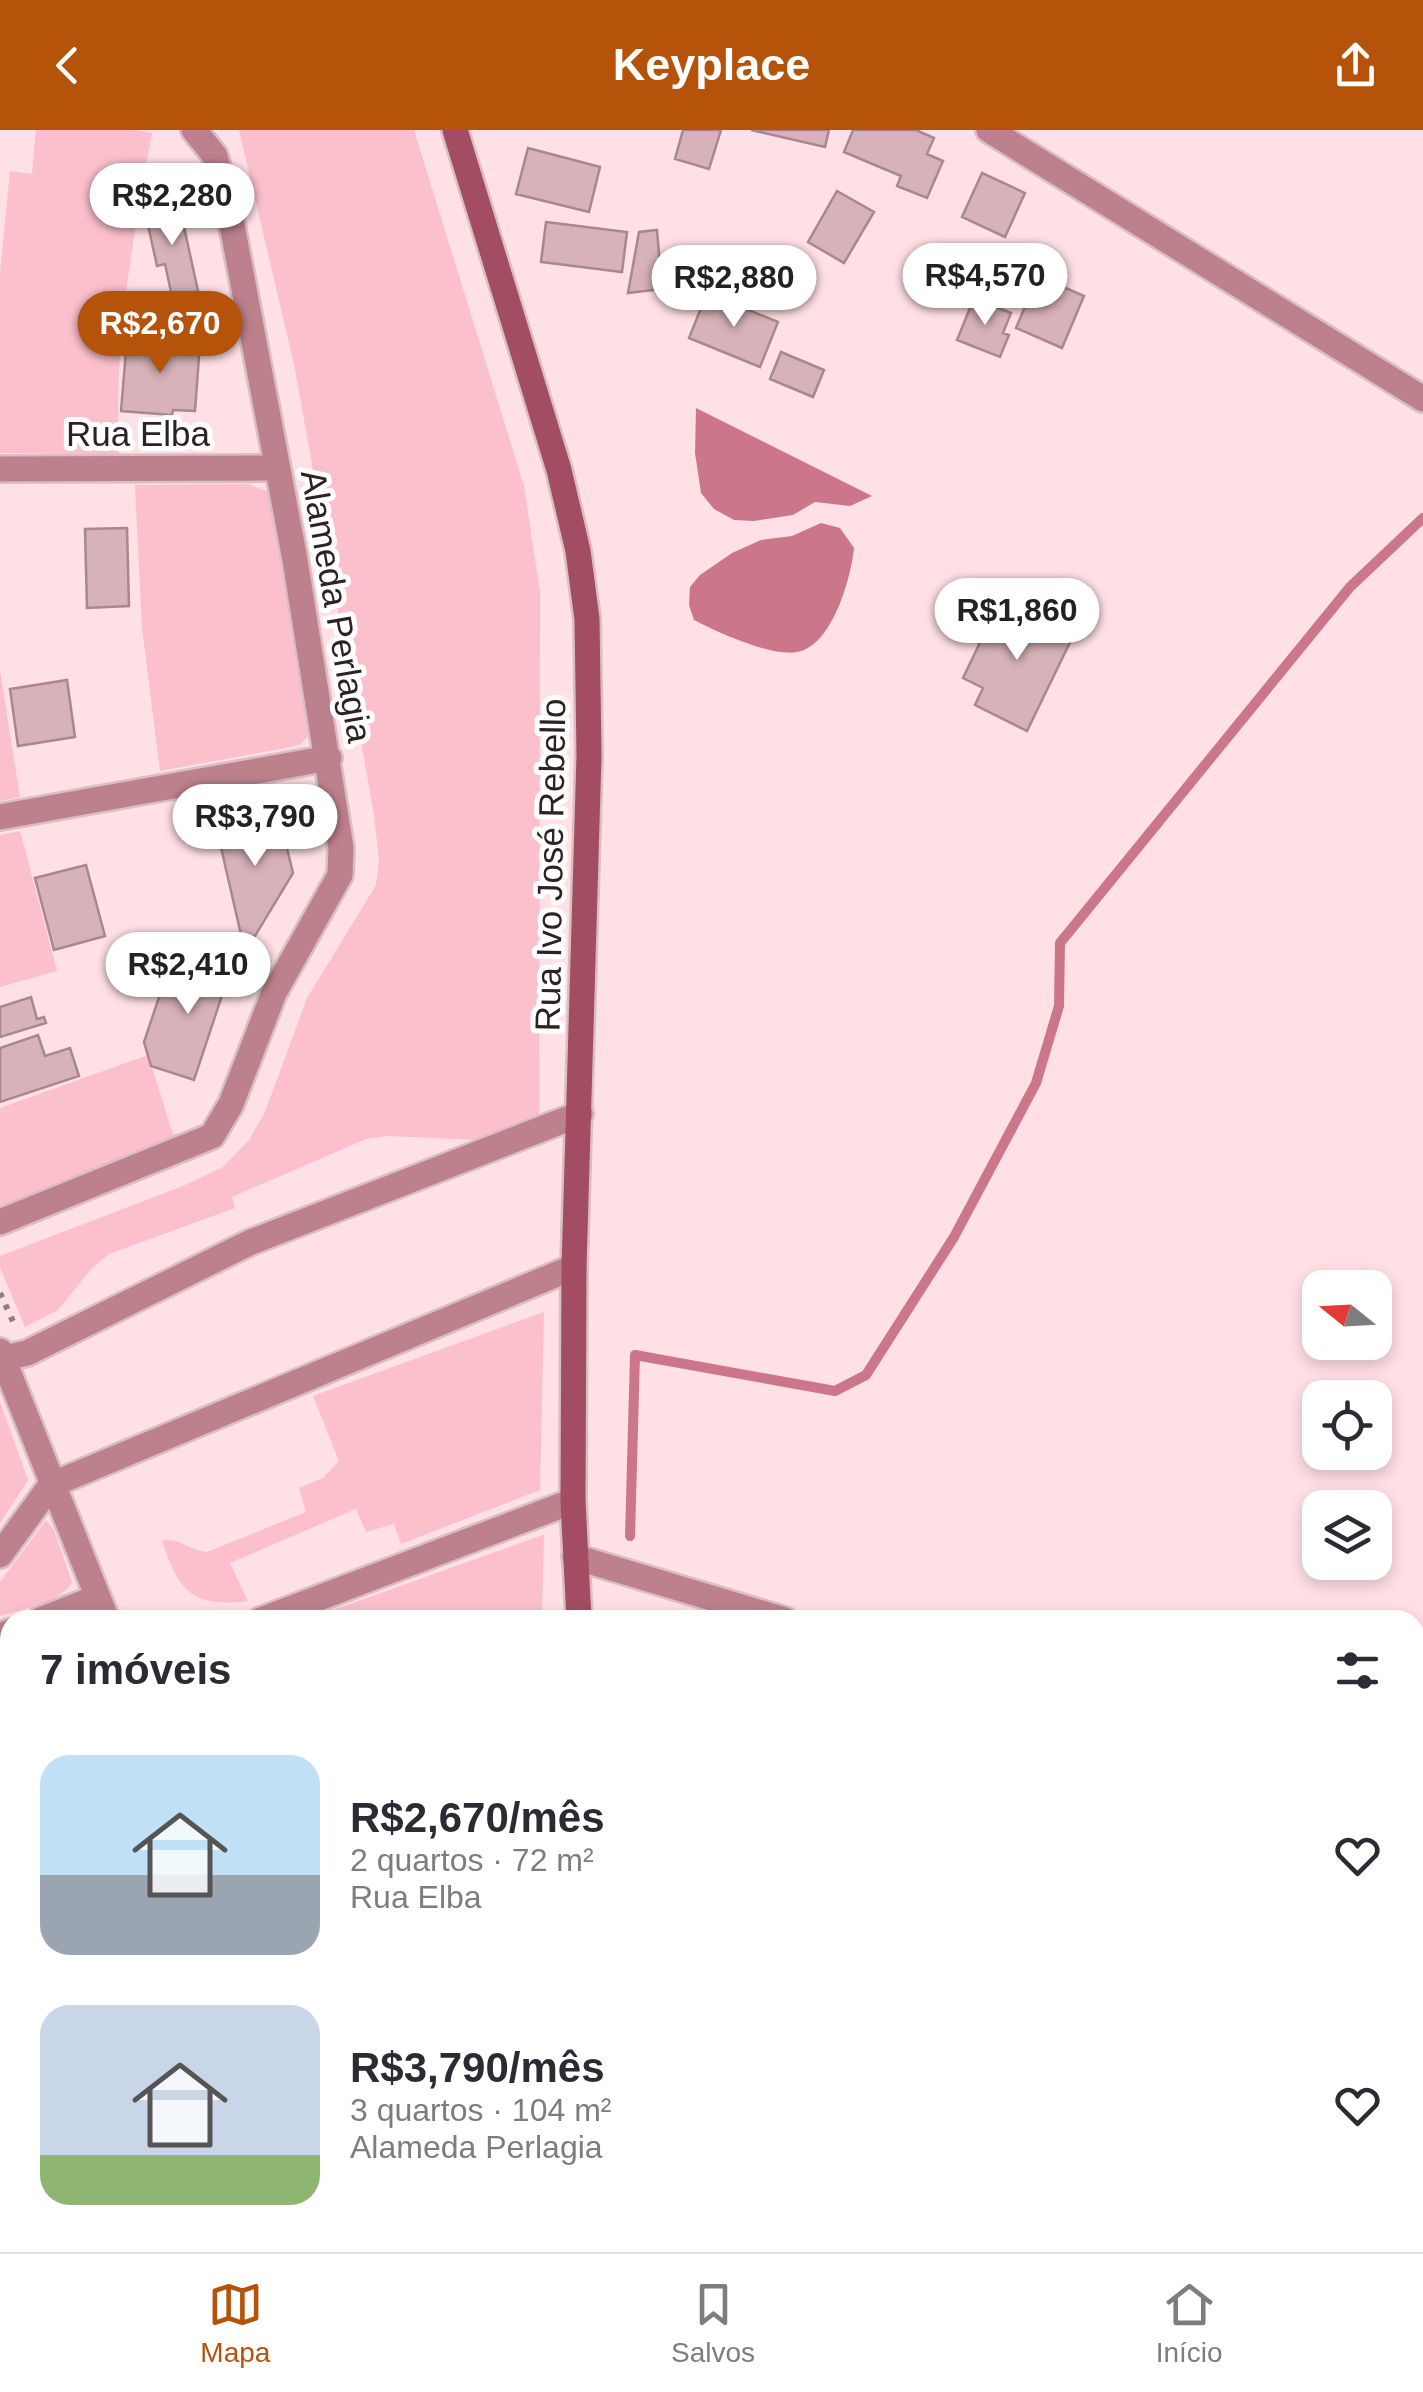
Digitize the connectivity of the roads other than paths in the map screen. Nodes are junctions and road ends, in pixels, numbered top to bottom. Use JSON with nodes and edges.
{"nodes":[{"id":1,"x":194,"y":130,"type":"edge"},
{"id":2,"x":455,"y":130,"type":"edge"},
{"id":3,"x":988,"y":130,"type":"edge"},
{"id":4,"x":1423,"y":399,"type":"edge"},
{"id":5,"x":276,"y":468,"type":"junction"},
{"id":6,"x":0,"y":469,"type":"edge"},
{"id":7,"x":328,"y":758,"type":"junction"},
{"id":8,"x":0,"y":817,"type":"edge"},
{"id":9,"x":580,"y":1114,"type":"junction"},
{"id":10,"x":0,"y":1222,"type":"edge"},
{"id":11,"x":574,"y":1267,"type":"junction"},
{"id":12,"x":1,"y":1356,"type":"edge"},
{"id":13,"x":51,"y":1485,"type":"junction"},
{"id":14,"x":573,"y":1501,"type":"junction"},
{"id":15,"x":0,"y":1555,"type":"edge"},
{"id":16,"x":575,"y":1557,"type":"junction"},
{"id":17,"x":102,"y":1608,"type":"edge"},
{"id":18,"x":288,"y":1610,"type":"edge"},
{"id":19,"x":578,"y":1610,"type":"edge"},
{"id":20,"x":752,"y":1610,"type":"edge"}],
"edges":[{"from":1,"to":5,"type":"street","name":"Alameda Perlagia"},
{"from":2,"to":9,"type":"street","name":"Rua Ivo José Rebello"},
{"from":3,"to":4,"type":"street"},
{"from":5,"to":6,"type":"street","name":"Rua Elba"},
{"from":5,"to":7,"type":"street","name":"Alameda Perlagia"},
{"from":7,"to":8,"type":"street"},
{"from":7,"to":10,"type":"street","name":"Alameda Perlagia"},
{"from":9,"to":11,"type":"street","name":"Rua Ivo José Rebello"},
{"from":9,"to":12,"type":"street"},
{"from":11,"to":13,"type":"street"},
{"from":11,"to":14,"type":"street","name":"Rua Ivo José Rebello"},
{"from":12,"to":13,"type":"street"},
{"from":13,"to":15,"type":"street"},
{"from":13,"to":17,"type":"street"},
{"from":14,"to":16,"type":"street","name":"Rua Ivo José Rebello"},
{"from":14,"to":18,"type":"street"},
{"from":16,"to":19,"type":"street","name":"Rua Ivo José Rebello"},
{"from":16,"to":20,"type":"street"}]}
